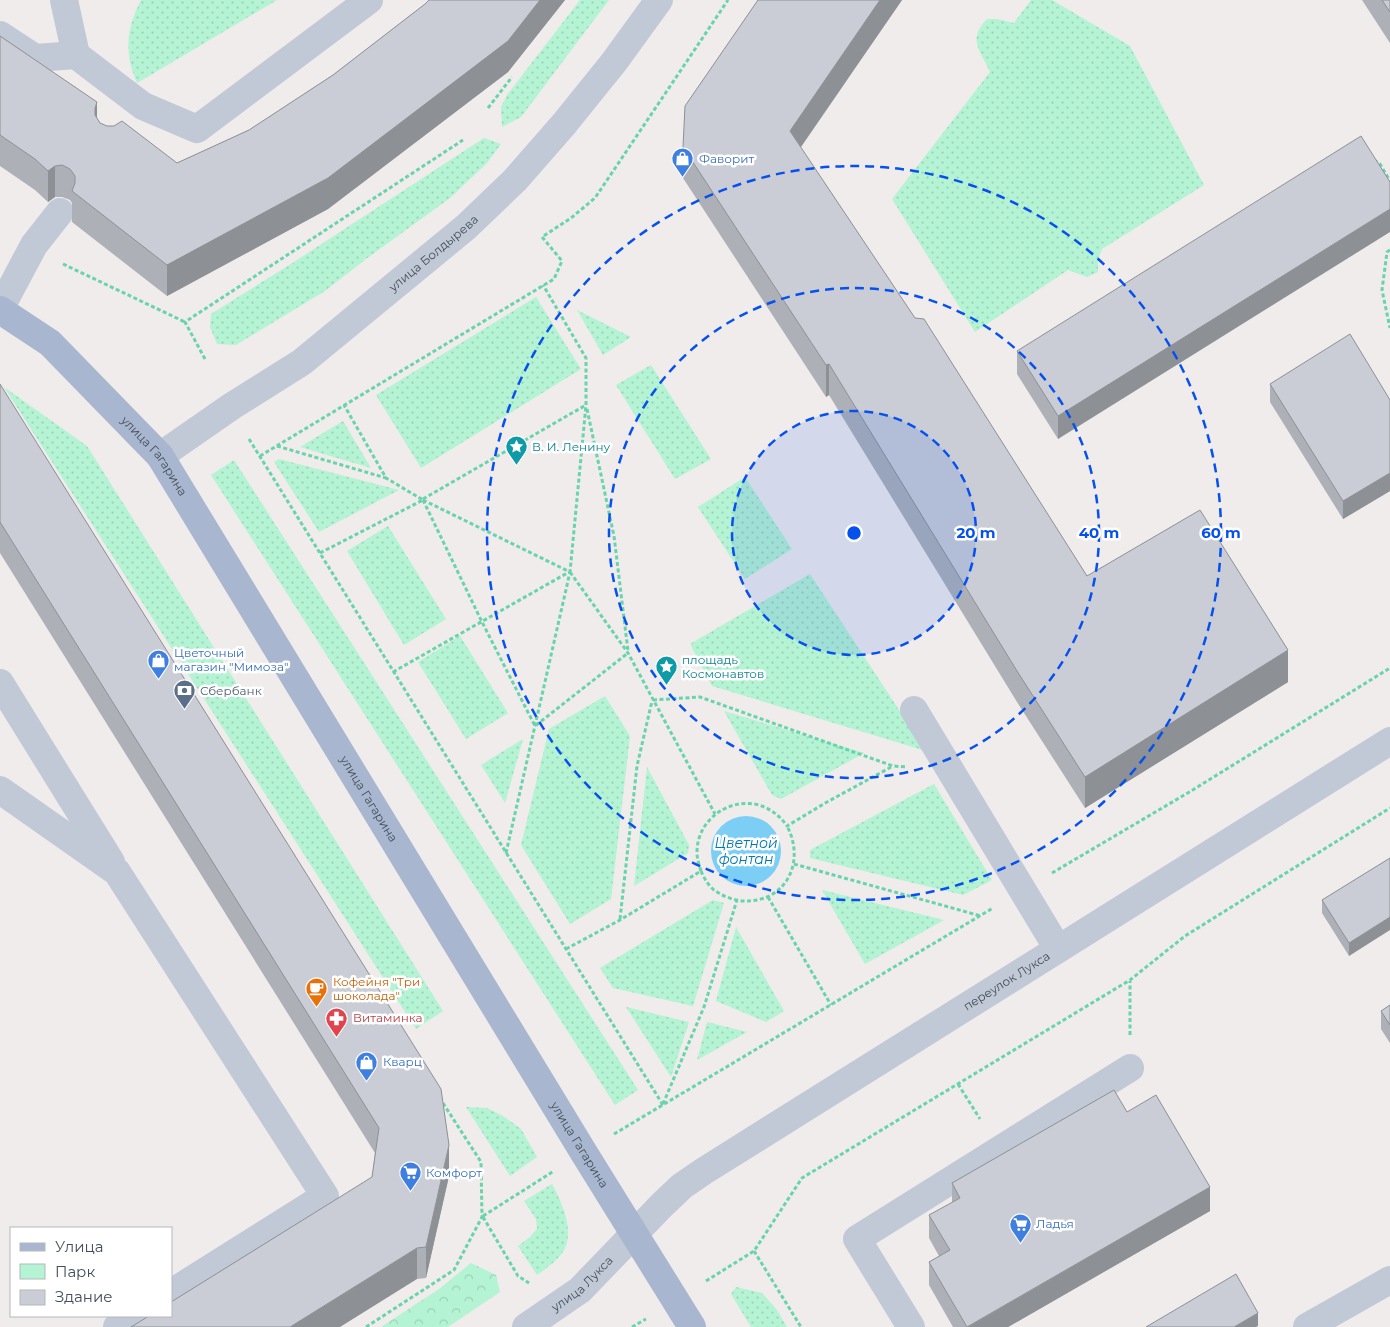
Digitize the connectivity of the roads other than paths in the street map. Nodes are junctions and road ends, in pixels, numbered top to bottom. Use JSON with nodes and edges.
{"nodes":[{"id":1,"x":64,"y":0,"type":"edge"},
{"id":2,"x":369,"y":0,"type":"edge"},
{"id":3,"x":659,"y":0,"type":"edge"},
{"id":4,"x":0,"y":35,"type":"edge"},
{"id":5,"x":76,"y":55,"type":"junction"},
{"id":6,"x":60,"y":212,"type":"edge"},
{"id":7,"x":0,"y":309,"type":"edge"},
{"id":8,"x":160,"y":456,"type":"junction"},
{"id":9,"x":0,"y":683,"type":"edge"},
{"id":10,"x":914,"y":710,"type":"dead end"},
{"id":11,"x":1390,"y":741,"type":"edge"},
{"id":12,"x":0,"y":790,"type":"edge"},
{"id":13,"x":117,"y":872,"type":"junction"},
{"id":14,"x":1058,"y":950,"type":"junction"},
{"id":15,"x":1130,"y":1068,"type":"road end"},
{"id":16,"x":634,"y":1234,"type":"junction"},
{"id":17,"x":1390,"y":1280,"type":"edge"},
{"id":18,"x":172,"y":1292,"type":"edge"},
{"id":19,"x":133,"y":1317,"type":"edge"},
{"id":20,"x":117,"y":1327,"type":"edge"},
{"id":21,"x":526,"y":1327,"type":"edge"},
{"id":22,"x":692,"y":1327,"type":"edge"},
{"id":23,"x":911,"y":1327,"type":"edge"},
{"id":24,"x":1307,"y":1327,"type":"edge"}],
"edges":[{"from":1,"to":5,"type":"street"},
{"from":2,"to":5,"type":"street"},
{"from":3,"to":8,"type":"street","name":"улица Болдырева"},
{"from":4,"to":5,"type":"street"},
{"from":6,"to":7,"type":"street"},
{"from":7,"to":8,"type":"main road","name":"улица Гагарина"},
{"from":8,"to":16,"type":"main road","name":"улица Гагарина"},
{"from":9,"to":13,"type":"street"},
{"from":10,"to":14,"type":"street"},
{"from":11,"to":14,"type":"street","name":"переулок Лукса"},
{"from":12,"to":13,"type":"street"},
{"from":13,"to":18,"type":"street"},
{"from":14,"to":16,"type":"street","name":"переулок Лукса"},
{"from":15,"to":23,"type":"street"},
{"from":16,"to":21,"type":"street","name":"улица Лукса"},
{"from":16,"to":22,"type":"main road","name":"улица Гагарина"},
{"from":17,"to":24,"type":"street"},
{"from":19,"to":20,"type":"street"}]}
